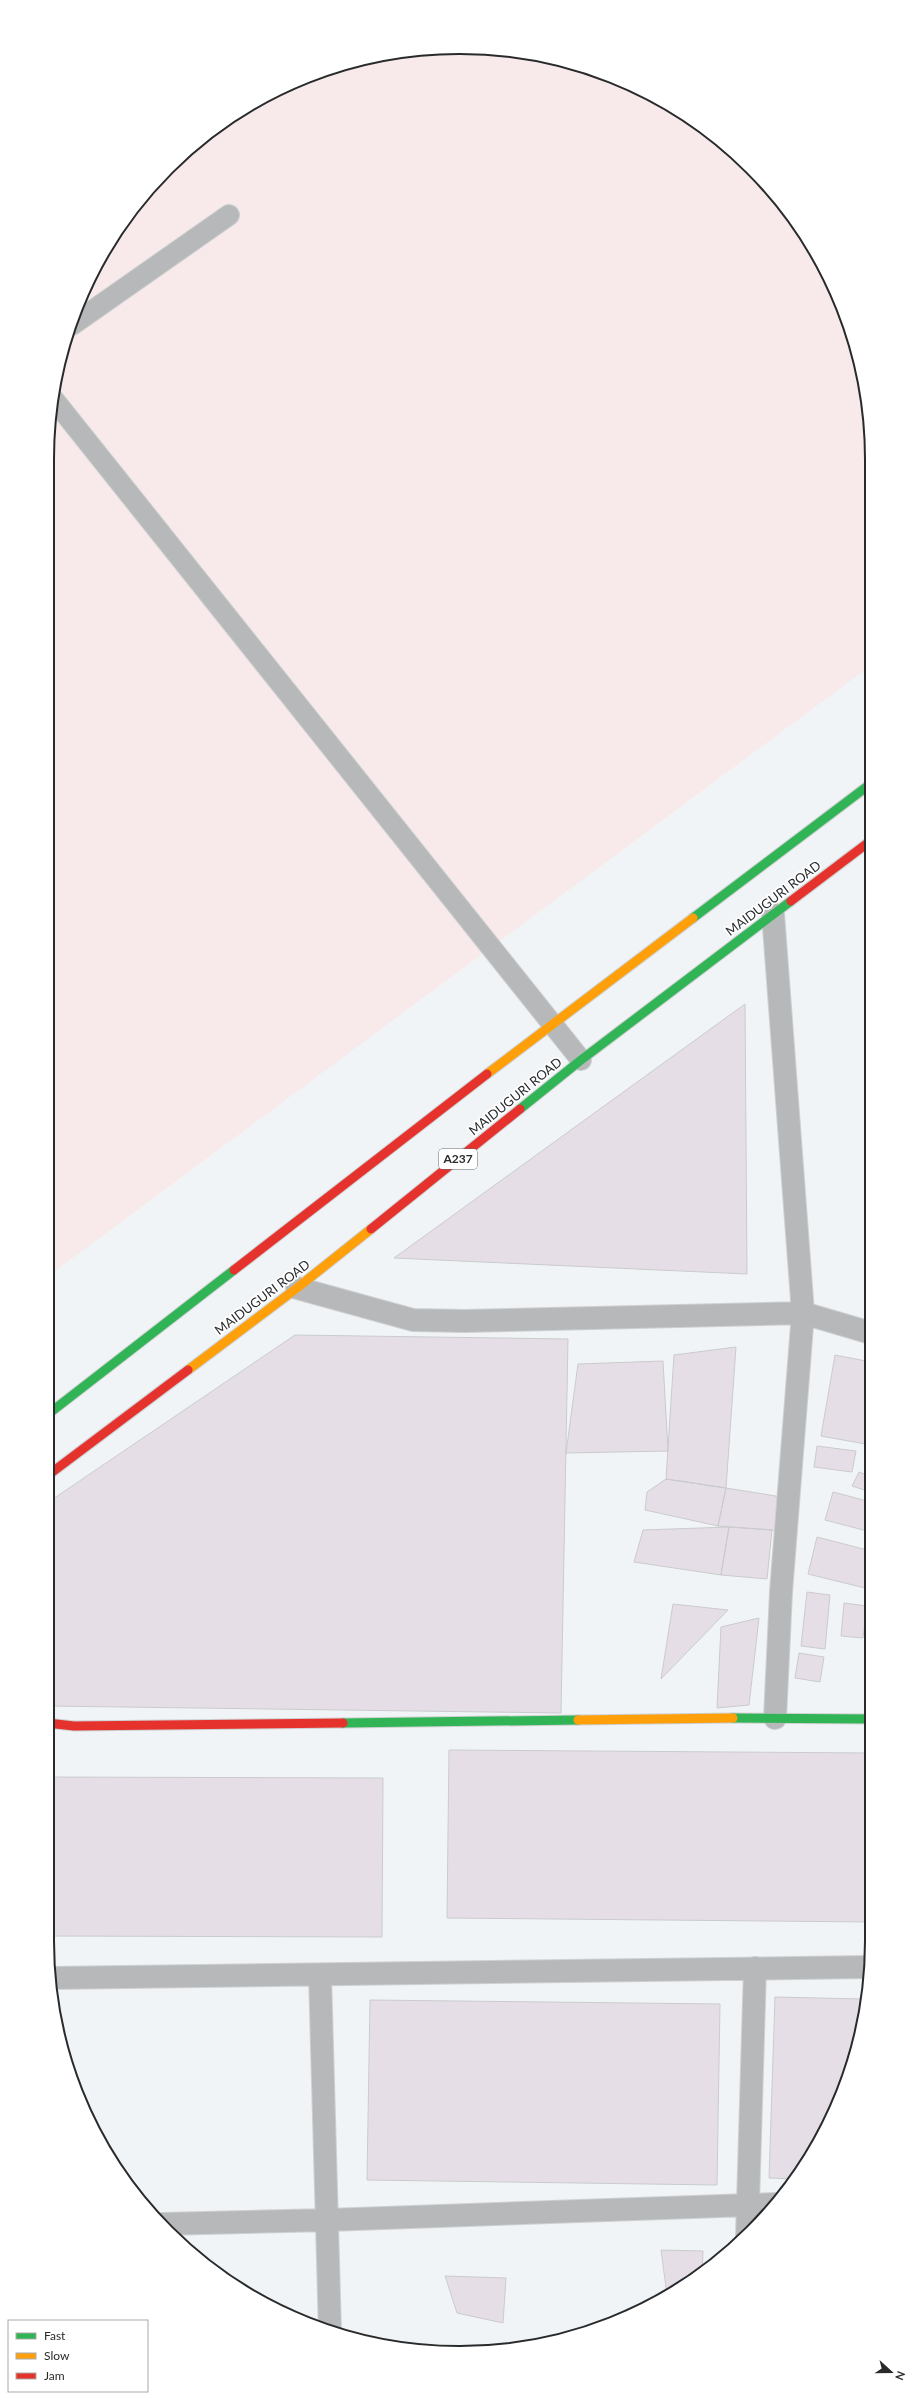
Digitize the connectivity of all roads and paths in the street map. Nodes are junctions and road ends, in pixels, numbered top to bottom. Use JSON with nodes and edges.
{"nodes":[{"id":1,"x":229,"y":215,"type":"dead end"},
{"id":2,"x":79,"y":320,"type":"edge"},
{"id":3,"x":58,"y":404,"type":"edge"},
{"id":4,"x":865,"y":788,"type":"edge"},
{"id":5,"x":865,"y":845,"type":"edge"},
{"id":6,"x":773,"y":914,"type":"junction"},
{"id":7,"x":552,"y":1024,"type":"junction"},
{"id":8,"x":581,"y":1060,"type":"junction"},
{"id":9,"x":297,"y":1288,"type":"junction"},
{"id":10,"x":802,"y":1313,"type":"junction"},
{"id":11,"x":865,"y":1331,"type":"edge"},
{"id":12,"x":54,"y":1410,"type":"edge"},
{"id":13,"x":54,"y":1471,"type":"edge"},
{"id":14,"x":775,"y":1718,"type":"junction"},
{"id":15,"x":865,"y":1719,"type":"edge"},
{"id":16,"x":54,"y":1724,"type":"edge"},
{"id":17,"x":864,"y":1967,"type":"edge"},
{"id":18,"x":755,"y":1968,"type":"junction"},
{"id":19,"x":320,"y":1975,"type":"junction"},
{"id":20,"x":56,"y":1978,"type":"edge"},
{"id":21,"x":748,"y":2204,"type":"junction"},
{"id":22,"x":767,"y":2204,"type":"edge"},
{"id":23,"x":328,"y":2220,"type":"junction"},
{"id":24,"x":170,"y":2224,"type":"edge"},
{"id":25,"x":747,"y":2226,"type":"edge"},
{"id":26,"x":330,"y":2324,"type":"edge"}],
"edges":[{"from":1,"to":2,"type":"lane"},
{"from":3,"to":7,"type":"lane"},
{"from":4,"to":7,"type":"main road"},
{"from":5,"to":6,"type":"main road","name":"MAIDUGURI ROAD","number":"A237"},
{"from":6,"to":8,"type":"main road","name":"MAIDUGURI ROAD","number":"A237"},
{"from":6,"to":10,"type":"street"},
{"from":7,"to":8,"type":"lane"},
{"from":7,"to":12,"type":"main road"},
{"from":8,"to":9,"type":"main road","name":"MAIDUGURI ROAD","number":"A237"},
{"from":9,"to":10,"type":"street"},
{"from":9,"to":13,"type":"main road","name":"MAIDUGURI ROAD","number":"A237"},
{"from":10,"to":11,"type":"street"},
{"from":10,"to":14,"type":"street"},
{"from":14,"to":15,"type":"main road"},
{"from":14,"to":16,"type":"main road"},
{"from":17,"to":18,"type":"street"},
{"from":18,"to":19,"type":"street"},
{"from":18,"to":21,"type":"street"},
{"from":19,"to":20,"type":"street"},
{"from":19,"to":23,"type":"street"},
{"from":21,"to":22,"type":"street"},
{"from":21,"to":23,"type":"street"},
{"from":21,"to":25,"type":"street"},
{"from":23,"to":24,"type":"street"},
{"from":23,"to":26,"type":"street"}]}
